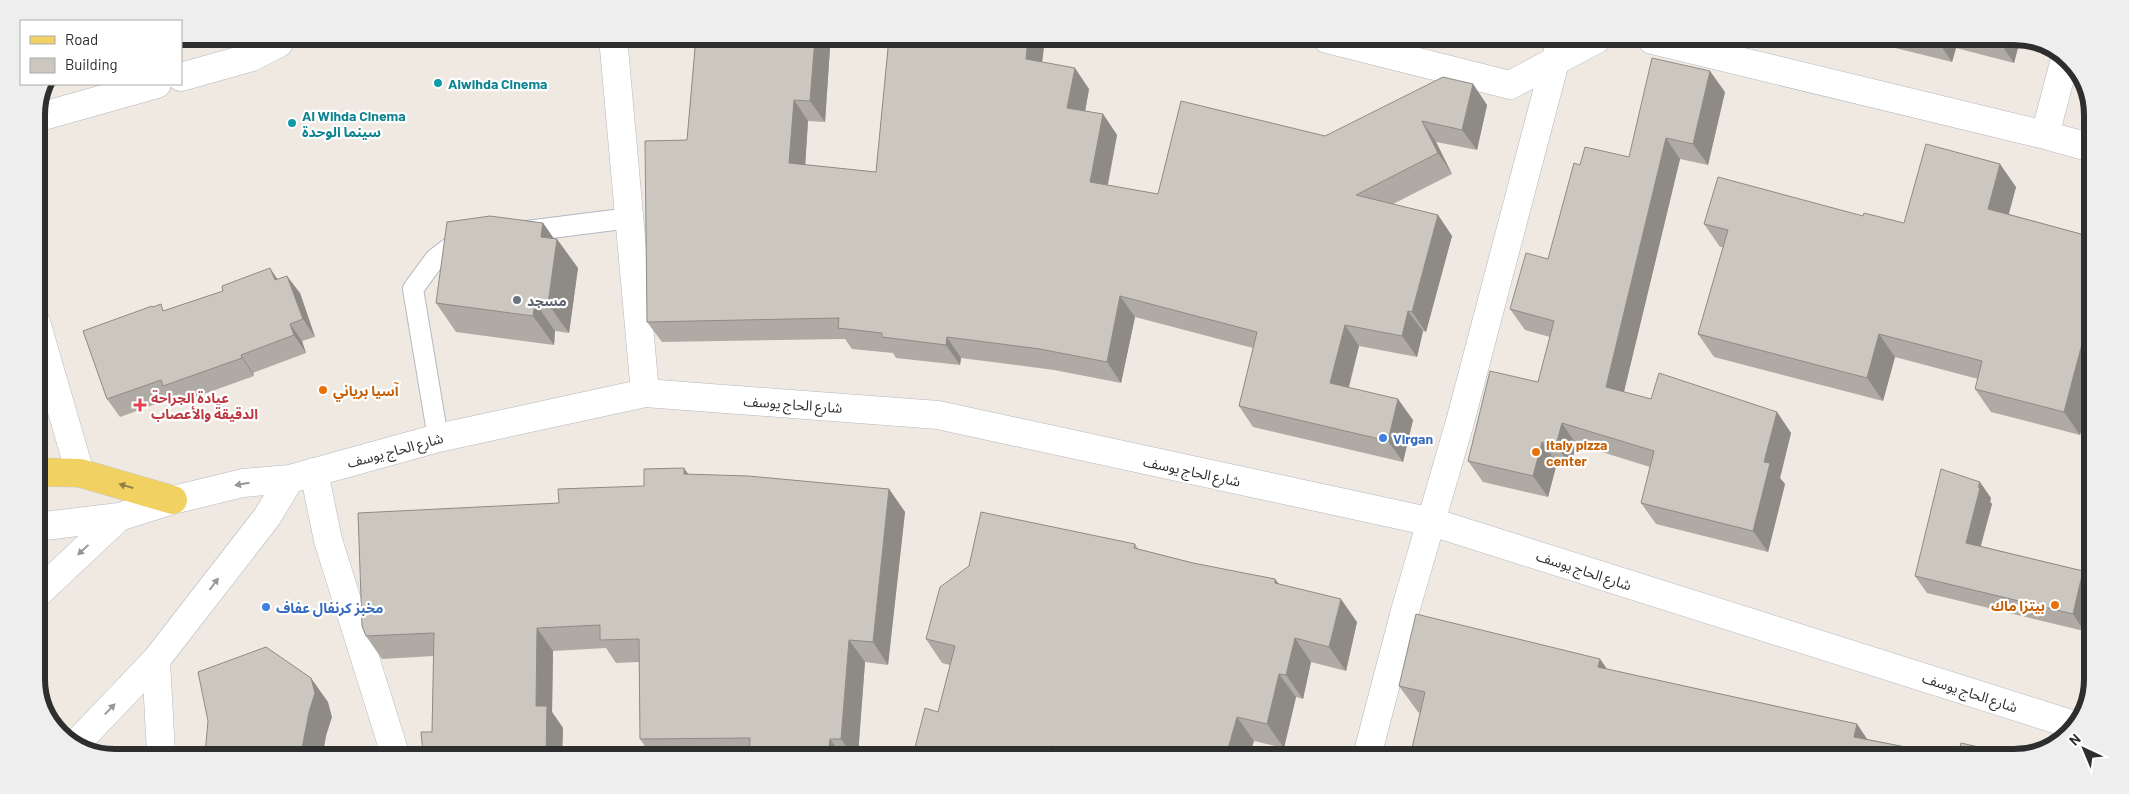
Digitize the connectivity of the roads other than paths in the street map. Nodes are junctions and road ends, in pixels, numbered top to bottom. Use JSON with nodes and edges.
{"nodes":[{"id":1,"x":275,"y":45,"type":"edge"},
{"id":2,"x":615,"y":45,"type":"edge"},
{"id":3,"x":1351,"y":45,"type":"edge"},
{"id":4,"x":1576,"y":45,"type":"edge"},
{"id":5,"x":1673,"y":45,"type":"edge"},
{"id":6,"x":1558,"y":50,"type":"edge"},
{"id":7,"x":2064,"y":67,"type":"edge"},
{"id":8,"x":182,"y":77,"type":"edge"},
{"id":9,"x":153,"y":85,"type":"edge"},
{"id":10,"x":45,"y":115,"type":"edge"},
{"id":11,"x":2046,"y":135,"type":"junction"},
{"id":12,"x":2084,"y":146,"type":"edge"},
{"id":13,"x":630,"y":218,"type":"junction"},
{"id":14,"x":45,"y":353,"type":"edge"},
{"id":15,"x":645,"y":393,"type":"junction"},
{"id":16,"x":438,"y":438,"type":"junction"},
{"id":17,"x":45,"y":472,"type":"edge"},
{"id":18,"x":80,"y":473,"type":"junction"},
{"id":19,"x":302,"y":476,"type":"junction"},
{"id":20,"x":172,"y":500,"type":"junction"},
{"id":21,"x":119,"y":517,"type":"junction"},
{"id":22,"x":1432,"y":522,"type":"junction"},
{"id":23,"x":45,"y":526,"type":"edge"},
{"id":24,"x":45,"y":587,"type":"edge"},
{"id":25,"x":156,"y":660,"type":"junction"},
{"id":26,"x":2067,"y":723,"type":"edge"},
{"id":27,"x":80,"y":740,"type":"edge"},
{"id":28,"x":161,"y":749,"type":"edge"},
{"id":29,"x":393,"y":749,"type":"edge"},
{"id":30,"x":1369,"y":749,"type":"edge"}],
"edges":[{"from":1,"to":8,"type":"main road"},
{"from":2,"to":13,"type":"main road"},
{"from":3,"to":6,"type":"main road"},
{"from":4,"to":6,"type":"main road"},
{"from":5,"to":11,"type":"main road"},
{"from":6,"to":22,"type":"main road"},
{"from":7,"to":11,"type":"main road"},
{"from":9,"to":10,"type":"main road"},
{"from":11,"to":12,"type":"main road"},
{"from":13,"to":15,"type":"main road"},
{"from":13,"to":16,"type":"lane"},
{"from":14,"to":18,"type":"main road"},
{"from":15,"to":16,"type":"main road","name":"شارع الحاج يوسف"},
{"from":15,"to":22,"type":"main road","name":"شارع الحاج يوسف"},
{"from":16,"to":19,"type":"main road","name":"شارع الحاج يوسف"},
{"from":17,"to":18,"type":"main road"},
{"from":20,"to":18,"type":"main road","one_way":true},
{"from":19,"to":20,"type":"main road","name":"شارع الحاج يوسف","one_way":true},
{"from":25,"to":19,"type":"main road","one_way":true},
{"from":19,"to":29,"type":"main road"},
{"from":20,"to":21,"type":"main road","name":"شارع الحاج يوسف"},
{"from":21,"to":23,"type":"main road","name":"شارع الحاج يوسف"},
{"from":21,"to":24,"type":"main road","one_way":true},
{"from":22,"to":26,"type":"main road","name":"شارع الحاج يوسف"},
{"from":22,"to":30,"type":"main road"},
{"from":27,"to":25,"type":"main road","one_way":true},
{"from":25,"to":28,"type":"main road"}]}
